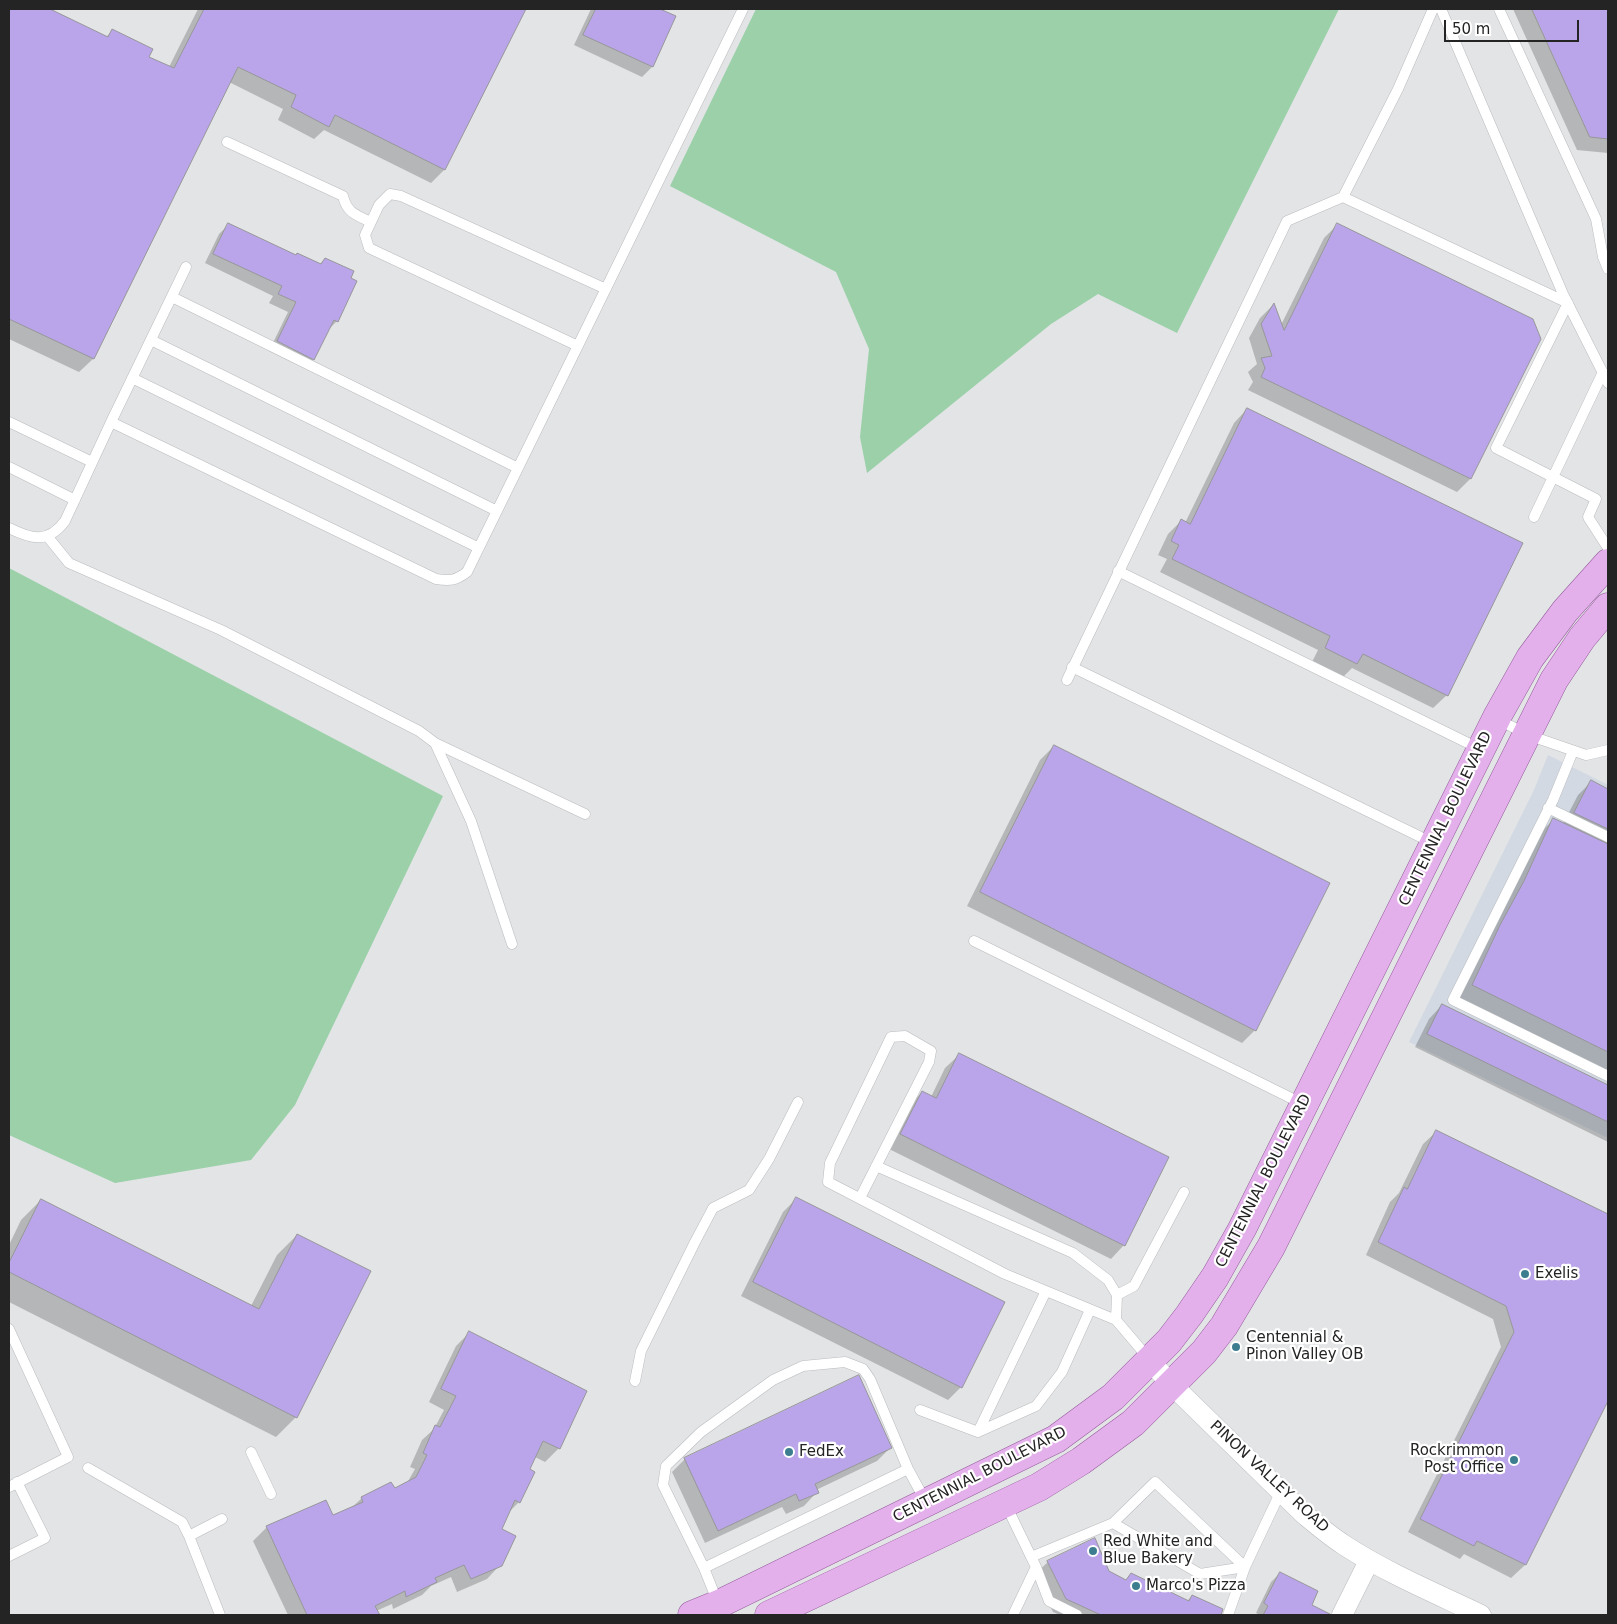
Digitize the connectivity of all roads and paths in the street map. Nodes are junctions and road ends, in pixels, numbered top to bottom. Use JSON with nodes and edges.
{"nodes":[{"id":1,"x":743,"y":9,"type":"edge"},
{"id":2,"x":1434,"y":9,"type":"edge"},
{"id":3,"x":1441,"y":9,"type":"edge"},
{"id":4,"x":1499,"y":9,"type":"edge"},
{"id":5,"x":227,"y":142,"type":"dead end"},
{"id":6,"x":1343,"y":197,"type":"junction"},
{"id":7,"x":371,"y":222,"type":"junction"},
{"id":8,"x":1608,"y":226,"type":"edge"},
{"id":9,"x":1598,"y":231,"type":"junction"},
{"id":10,"x":186,"y":267,"type":"dead end"},
{"id":11,"x":1608,"y":269,"type":"edge"},
{"id":12,"x":606,"y":289,"type":"junction"},
{"id":13,"x":172,"y":297,"type":"junction"},
{"id":14,"x":1568,"y":303,"type":"junction"},
{"id":15,"x":151,"y":340,"type":"junction"},
{"id":16,"x":578,"y":346,"type":"junction"},
{"id":17,"x":1602,"y":372,"type":"junction"},
{"id":18,"x":132,"y":378,"type":"junction"},
{"id":19,"x":1608,"y":383,"type":"edge"},
{"id":20,"x":9,"y":422,"type":"edge"},
{"id":21,"x":111,"y":422,"type":"junction"},
{"id":22,"x":92,"y":462,"type":"junction"},
{"id":23,"x":9,"y":467,"type":"edge"},
{"id":24,"x":518,"y":468,"type":"junction"},
{"id":25,"x":1552,"y":476,"type":"junction"},
{"id":26,"x":75,"y":500,"type":"junction"},
{"id":27,"x":497,"y":511,"type":"junction"},
{"id":28,"x":1534,"y":516,"type":"dead end"},
{"id":29,"x":9,"y":528,"type":"edge"},
{"id":30,"x":47,"y":536,"type":"junction"},
{"id":31,"x":479,"y":548,"type":"junction"},
{"id":32,"x":1608,"y":548,"type":"edge"},
{"id":33,"x":1608,"y":563,"type":"edge"},
{"id":34,"x":1118,"y":571,"type":"junction"},
{"id":35,"x":1608,"y":607,"type":"edge"},
{"id":36,"x":1072,"y":667,"type":"junction"},
{"id":37,"x":1067,"y":680,"type":"dead end"},
{"id":38,"x":1496,"y":718,"type":"junction"},
{"id":39,"x":1527,"y":734,"type":"junction"},
{"id":40,"x":435,"y":743,"type":"junction"},
{"id":41,"x":1480,"y":749,"type":"junction"},
{"id":42,"x":1608,"y":750,"type":"edge"},
{"id":43,"x":1573,"y":751,"type":"junction"},
{"id":44,"x":1548,"y":808,"type":"junction"},
{"id":45,"x":585,"y":814,"type":"dead end"},
{"id":46,"x":1608,"y":838,"type":"edge"},
{"id":47,"x":1434,"y":843,"type":"junction"},
{"id":48,"x":974,"y":941,"type":"dead end"},
{"id":49,"x":512,"y":944,"type":"dead end"},
{"id":50,"x":1608,"y":1076,"type":"edge"},
{"id":51,"x":798,"y":1102,"type":"dead end"},
{"id":52,"x":1304,"y":1104,"type":"junction"},
{"id":53,"x":876,"y":1166,"type":"junction"},
{"id":54,"x":1184,"y":1192,"type":"dead end"},
{"id":55,"x":860,"y":1198,"type":"junction"},
{"id":56,"x":1046,"y":1291,"type":"junction"},
{"id":57,"x":1117,"y":1295,"type":"junction"},
{"id":58,"x":1090,"y":1310,"type":"junction"},
{"id":59,"x":1116,"y":1320,"type":"junction"},
{"id":60,"x":9,"y":1329,"type":"edge"},
{"id":61,"x":1150,"y":1361,"type":"junction"},
{"id":62,"x":635,"y":1381,"type":"dead end"},
{"id":63,"x":1172,"y":1385,"type":"junction"},
{"id":64,"x":920,"y":1410,"type":"dead end"},
{"id":65,"x":978,"y":1432,"type":"junction"},
{"id":66,"x":251,"y":1452,"type":"dead end"},
{"id":67,"x":88,"y":1468,"type":"dead end"},
{"id":68,"x":908,"y":1469,"type":"junction"},
{"id":69,"x":13,"y":1484,"type":"edge"},
{"id":70,"x":1281,"y":1491,"type":"junction"},
{"id":71,"x":270,"y":1494,"type":"dead end"},
{"id":72,"x":926,"y":1503,"type":"junction"},
{"id":73,"x":1006,"y":1503,"type":"junction"},
{"id":74,"x":222,"y":1519,"type":"dead end"},
{"id":75,"x":1113,"y":1523,"type":"junction"},
{"id":76,"x":188,"y":1536,"type":"junction"},
{"id":77,"x":9,"y":1556,"type":"edge"},
{"id":78,"x":1031,"y":1558,"type":"junction"},
{"id":79,"x":1369,"y":1561,"type":"junction"},
{"id":80,"x":1036,"y":1567,"type":"junction"},
{"id":81,"x":1245,"y":1567,"type":"junction"},
{"id":82,"x":704,"y":1568,"type":"junction"},
{"id":83,"x":722,"y":1610,"type":"edge"},
{"id":84,"x":220,"y":1615,"type":"edge"},
{"id":85,"x":692,"y":1615,"type":"edge"},
{"id":86,"x":769,"y":1615,"type":"edge"},
{"id":87,"x":1013,"y":1615,"type":"edge"},
{"id":88,"x":1078,"y":1615,"type":"edge"},
{"id":89,"x":1228,"y":1615,"type":"edge"},
{"id":90,"x":1342,"y":1615,"type":"edge"},
{"id":91,"x":1481,"y":1615,"type":"edge"}],
"edges":[{"from":1,"to":12,"type":"lane"},
{"from":2,"to":6,"type":"lane"},
{"from":3,"to":14,"type":"lane"},
{"from":4,"to":9,"type":"lane"},
{"from":5,"to":7,"type":"lane"},
{"from":6,"to":14,"type":"lane"},
{"from":6,"to":34,"type":"lane"},
{"from":7,"to":12,"type":"lane"},
{"from":7,"to":16,"type":"lane"},
{"from":8,"to":9,"type":"lane"},
{"from":9,"to":11,"type":"lane"},
{"from":10,"to":13,"type":"lane"},
{"from":12,"to":16,"type":"lane"},
{"from":13,"to":15,"type":"lane"},
{"from":13,"to":24,"type":"lane"},
{"from":14,"to":17,"type":"lane"},
{"from":14,"to":25,"type":"lane"},
{"from":15,"to":18,"type":"lane"},
{"from":15,"to":27,"type":"lane"},
{"from":16,"to":24,"type":"lane"},
{"from":17,"to":19,"type":"lane"},
{"from":17,"to":25,"type":"lane"},
{"from":18,"to":21,"type":"lane"},
{"from":18,"to":31,"type":"lane"},
{"from":20,"to":22,"type":"lane"},
{"from":21,"to":22,"type":"lane"},
{"from":21,"to":31,"type":"lane"},
{"from":22,"to":26,"type":"lane"},
{"from":23,"to":26,"type":"lane"},
{"from":24,"to":27,"type":"lane"},
{"from":25,"to":28,"type":"lane"},
{"from":25,"to":32,"type":"lane"},
{"from":26,"to":30,"type":"lane"},
{"from":27,"to":31,"type":"lane"},
{"from":29,"to":30,"type":"lane"},
{"from":30,"to":40,"type":"lane"},
{"from":33,"to":38,"type":"main road","name":"CENTENNIAL BOULEVARD"},
{"from":34,"to":36,"type":"lane"},
{"from":34,"to":41,"type":"lane"},
{"from":35,"to":39,"type":"main road"},
{"from":36,"to":37,"type":"lane"},
{"from":36,"to":47,"type":"lane"},
{"from":38,"to":39,"type":"lane"},
{"from":38,"to":41,"type":"main road","name":"CENTENNIAL BOULEVARD"},
{"from":39,"to":43,"type":"lane"},
{"from":39,"to":63,"type":"main road"},
{"from":40,"to":45,"type":"lane"},
{"from":40,"to":49,"type":"lane"},
{"from":41,"to":47,"type":"main road","name":"CENTENNIAL BOULEVARD"},
{"from":42,"to":43,"type":"lane"},
{"from":43,"to":44,"type":"lane"},
{"from":44,"to":46,"type":"lane"},
{"from":44,"to":50,"type":"lane"},
{"from":47,"to":52,"type":"main road","name":"CENTENNIAL BOULEVARD"},
{"from":48,"to":52,"type":"lane"},
{"from":51,"to":62,"type":"lane"},
{"from":52,"to":61,"type":"main road","name":"CENTENNIAL BOULEVARD"},
{"from":53,"to":55,"type":"lane"},
{"from":53,"to":55,"type":"lane"},
{"from":53,"to":57,"type":"lane"},
{"from":54,"to":57,"type":"lane"},
{"from":55,"to":56,"type":"lane"},
{"from":56,"to":58,"type":"lane"},
{"from":56,"to":65,"type":"lane"},
{"from":57,"to":59,"type":"lane"},
{"from":58,"to":59,"type":"lane"},
{"from":58,"to":65,"type":"lane"},
{"from":59,"to":61,"type":"lane"},
{"from":60,"to":69,"type":"lane"},
{"from":61,"to":63,"type":"street","name":"PINON VALLEY ROAD"},
{"from":61,"to":72,"type":"main road","name":"CENTENNIAL BOULEVARD"},
{"from":63,"to":70,"type":"street","name":"PINON VALLEY ROAD"},
{"from":63,"to":73,"type":"main road"},
{"from":64,"to":65,"type":"lane"},
{"from":66,"to":71,"type":"lane"},
{"from":67,"to":76,"type":"lane"},
{"from":68,"to":72,"type":"lane"},
{"from":68,"to":82,"type":"lane"},
{"from":68,"to":82,"type":"lane"},
{"from":69,"to":77,"type":"lane"},
{"from":70,"to":79,"type":"street","name":"PINON VALLEY ROAD"},
{"from":70,"to":81,"type":"lane"},
{"from":72,"to":83,"type":"main road","name":"CENTENNIAL BOULEVARD"},
{"from":73,"to":78,"type":"lane"},
{"from":73,"to":86,"type":"main road"},
{"from":74,"to":76,"type":"lane"},
{"from":75,"to":78,"type":"lane"},
{"from":75,"to":81,"type":"lane"},
{"from":75,"to":81,"type":"lane"},
{"from":76,"to":84,"type":"lane"},
{"from":78,"to":80,"type":"lane"},
{"from":79,"to":90,"type":"street"},
{"from":79,"to":91,"type":"street","name":"PINON VALLEY ROAD"},
{"from":80,"to":87,"type":"lane"},
{"from":80,"to":88,"type":"lane"},
{"from":81,"to":89,"type":"lane"},
{"from":82,"to":83,"type":"lane"},
{"from":83,"to":85,"type":"main road","name":"CENTENNIAL BOULEVARD"}]}
